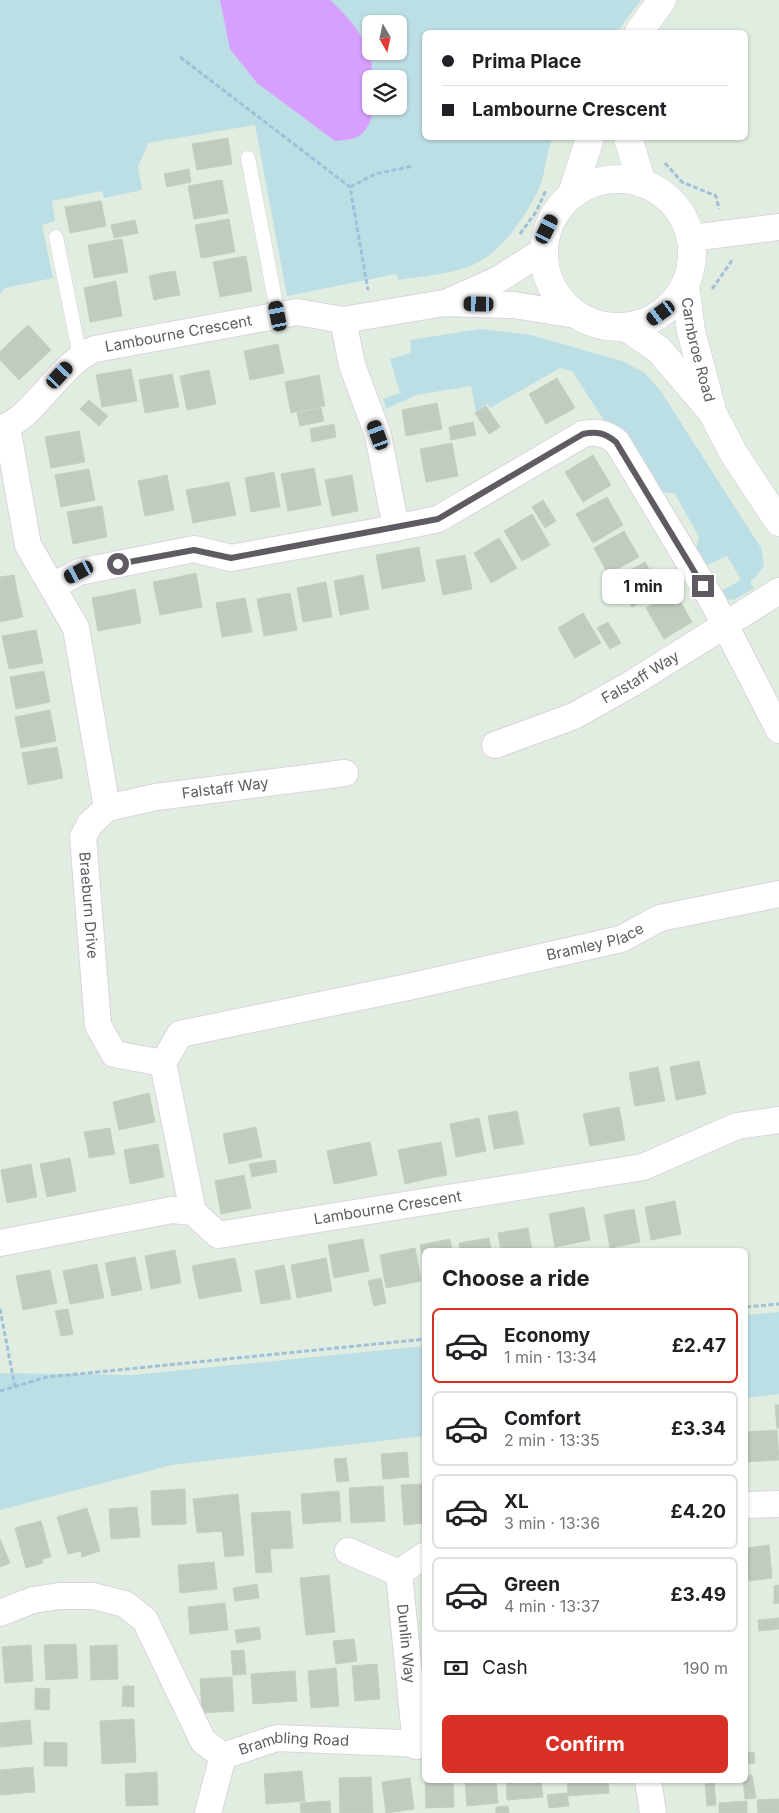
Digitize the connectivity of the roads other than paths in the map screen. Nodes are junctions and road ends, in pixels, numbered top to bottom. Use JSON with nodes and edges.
{"nodes":[{"id":1,"x":662,"y":0,"type":"edge"},
{"id":2,"x":640,"y":30,"type":"edge"},
{"id":3,"x":589,"y":140,"type":"edge"},
{"id":4,"x":629,"y":140,"type":"edge"},
{"id":5,"x":248,"y":158,"type":"dead end"},
{"id":6,"x":642,"y":183,"type":"junction"},
{"id":7,"x":560,"y":191,"type":"junction"},
{"id":8,"x":779,"y":227,"type":"edge"},
{"id":9,"x":56,"y":237,"type":"dead end"},
{"id":10,"x":691,"y":238,"type":"junction"},
{"id":11,"x":543,"y":251,"type":"junction"},
{"id":12,"x":698,"y":289,"type":"junction"},
{"id":13,"x":444,"y":303,"type":"junction"},
{"id":14,"x":576,"y":315,"type":"junction"},
{"id":15,"x":278,"y":316,"type":"junction"},
{"id":16,"x":344,"y":320,"type":"junction"},
{"id":17,"x":626,"y":327,"type":"junction"},
{"id":18,"x":80,"y":357,"type":"junction"},
{"id":19,"x":712,"y":412,"type":"junction"},
{"id":20,"x":3,"y":427,"type":"edge"},
{"id":21,"x":779,"y":522,"type":"edge"},
{"id":22,"x":396,"y":528,"type":"junction"},
{"id":23,"x":53,"y":586,"type":"junction"},
{"id":24,"x":779,"y":591,"type":"edge"},
{"id":25,"x":725,"y":625,"type":"junction"},
{"id":26,"x":779,"y":730,"type":"edge"},
{"id":27,"x":495,"y":746,"type":"dead end"},
{"id":28,"x":345,"y":773,"type":"dead end"},
{"id":29,"x":107,"y":808,"type":"junction"},
{"id":30,"x":779,"y":894,"type":"edge"},
{"id":31,"x":163,"y":1063,"type":"junction"},
{"id":32,"x":779,"y":1120,"type":"edge"},
{"id":33,"x":193,"y":1212,"type":"junction"},
{"id":34,"x":0,"y":1243,"type":"edge"},
{"id":35,"x":779,"y":1504,"type":"edge"},
{"id":36,"x":748,"y":1505,"type":"edge"},
{"id":37,"x":348,"y":1552,"type":"dead end"},
{"id":38,"x":422,"y":1557,"type":"edge"},
{"id":39,"x":399,"y":1573,"type":"junction"},
{"id":40,"x":0,"y":1613,"type":"edge"},
{"id":41,"x":421,"y":1745,"type":"edge"},
{"id":42,"x":223,"y":1756,"type":"junction"},
{"id":43,"x":648,"y":1783,"type":"edge"},
{"id":44,"x":208,"y":1813,"type":"edge"},
{"id":45,"x":653,"y":1813,"type":"edge"}],
"edges":[{"from":1,"to":2,"type":"street"},
{"from":3,"to":7,"type":"street","name":"Carnbroe Road"},
{"from":4,"to":6,"type":"street"},
{"from":5,"to":15,"type":"lane"},
{"from":6,"to":7,"type":"street","name":"Carnbroe Road"},
{"from":6,"to":10,"type":"street","name":"Carnbroe Road"},
{"from":7,"to":11,"type":"street","name":"Carnbroe Road"},
{"from":8,"to":10,"type":"street"},
{"from":9,"to":18,"type":"lane"},
{"from":10,"to":12,"type":"street","name":"Carnbroe Road"},
{"from":11,"to":13,"type":"street","name":"Lambourne Crescent"},
{"from":11,"to":14,"type":"street","name":"Carnbroe Road"},
{"from":12,"to":17,"type":"street","name":"Carnbroe Road"},
{"from":12,"to":19,"type":"street","name":"Carnbroe Road"},
{"from":13,"to":14,"type":"street","name":"Lambourne Crescent"},
{"from":13,"to":16,"type":"street","name":"Lambourne Crescent"},
{"from":14,"to":17,"type":"street","name":"Carnbroe Road"},
{"from":15,"to":16,"type":"street","name":"Lambourne Crescent"},
{"from":15,"to":18,"type":"street","name":"Lambourne Crescent"},
{"from":16,"to":22,"type":"street"},
{"from":17,"to":19,"type":"street","name":"Carnbroe Road"},
{"from":18,"to":20,"type":"street","name":"Lambourne Crescent"},
{"from":19,"to":21,"type":"street","name":"Carnbroe Road"},
{"from":20,"to":23,"type":"street"},
{"from":22,"to":23,"type":"street"},
{"from":22,"to":25,"type":"street"},
{"from":23,"to":29,"type":"street"},
{"from":24,"to":25,"type":"street","name":"Falstaff Way"},
{"from":25,"to":26,"type":"street"},
{"from":25,"to":27,"type":"street","name":"Falstaff Way"},
{"from":28,"to":29,"type":"street","name":"Falstaff Way"},
{"from":29,"to":31,"type":"street","name":"Braeburn Drive"},
{"from":30,"to":31,"type":"street","name":"Bramley Place"},
{"from":31,"to":33,"type":"street"},
{"from":32,"to":33,"type":"street","name":"Lambourne Crescent"},
{"from":33,"to":34,"type":"street"},
{"from":35,"to":36,"type":"street"},
{"from":37,"to":39,"type":"street"},
{"from":38,"to":39,"type":"street"},
{"from":39,"to":41,"type":"street","name":"Dunlin Way"},
{"from":40,"to":42,"type":"street"},
{"from":41,"to":42,"type":"street","name":"Brambling Road"},
{"from":42,"to":44,"type":"street","name":"Brambling Road"},
{"from":43,"to":45,"type":"street"}]}
